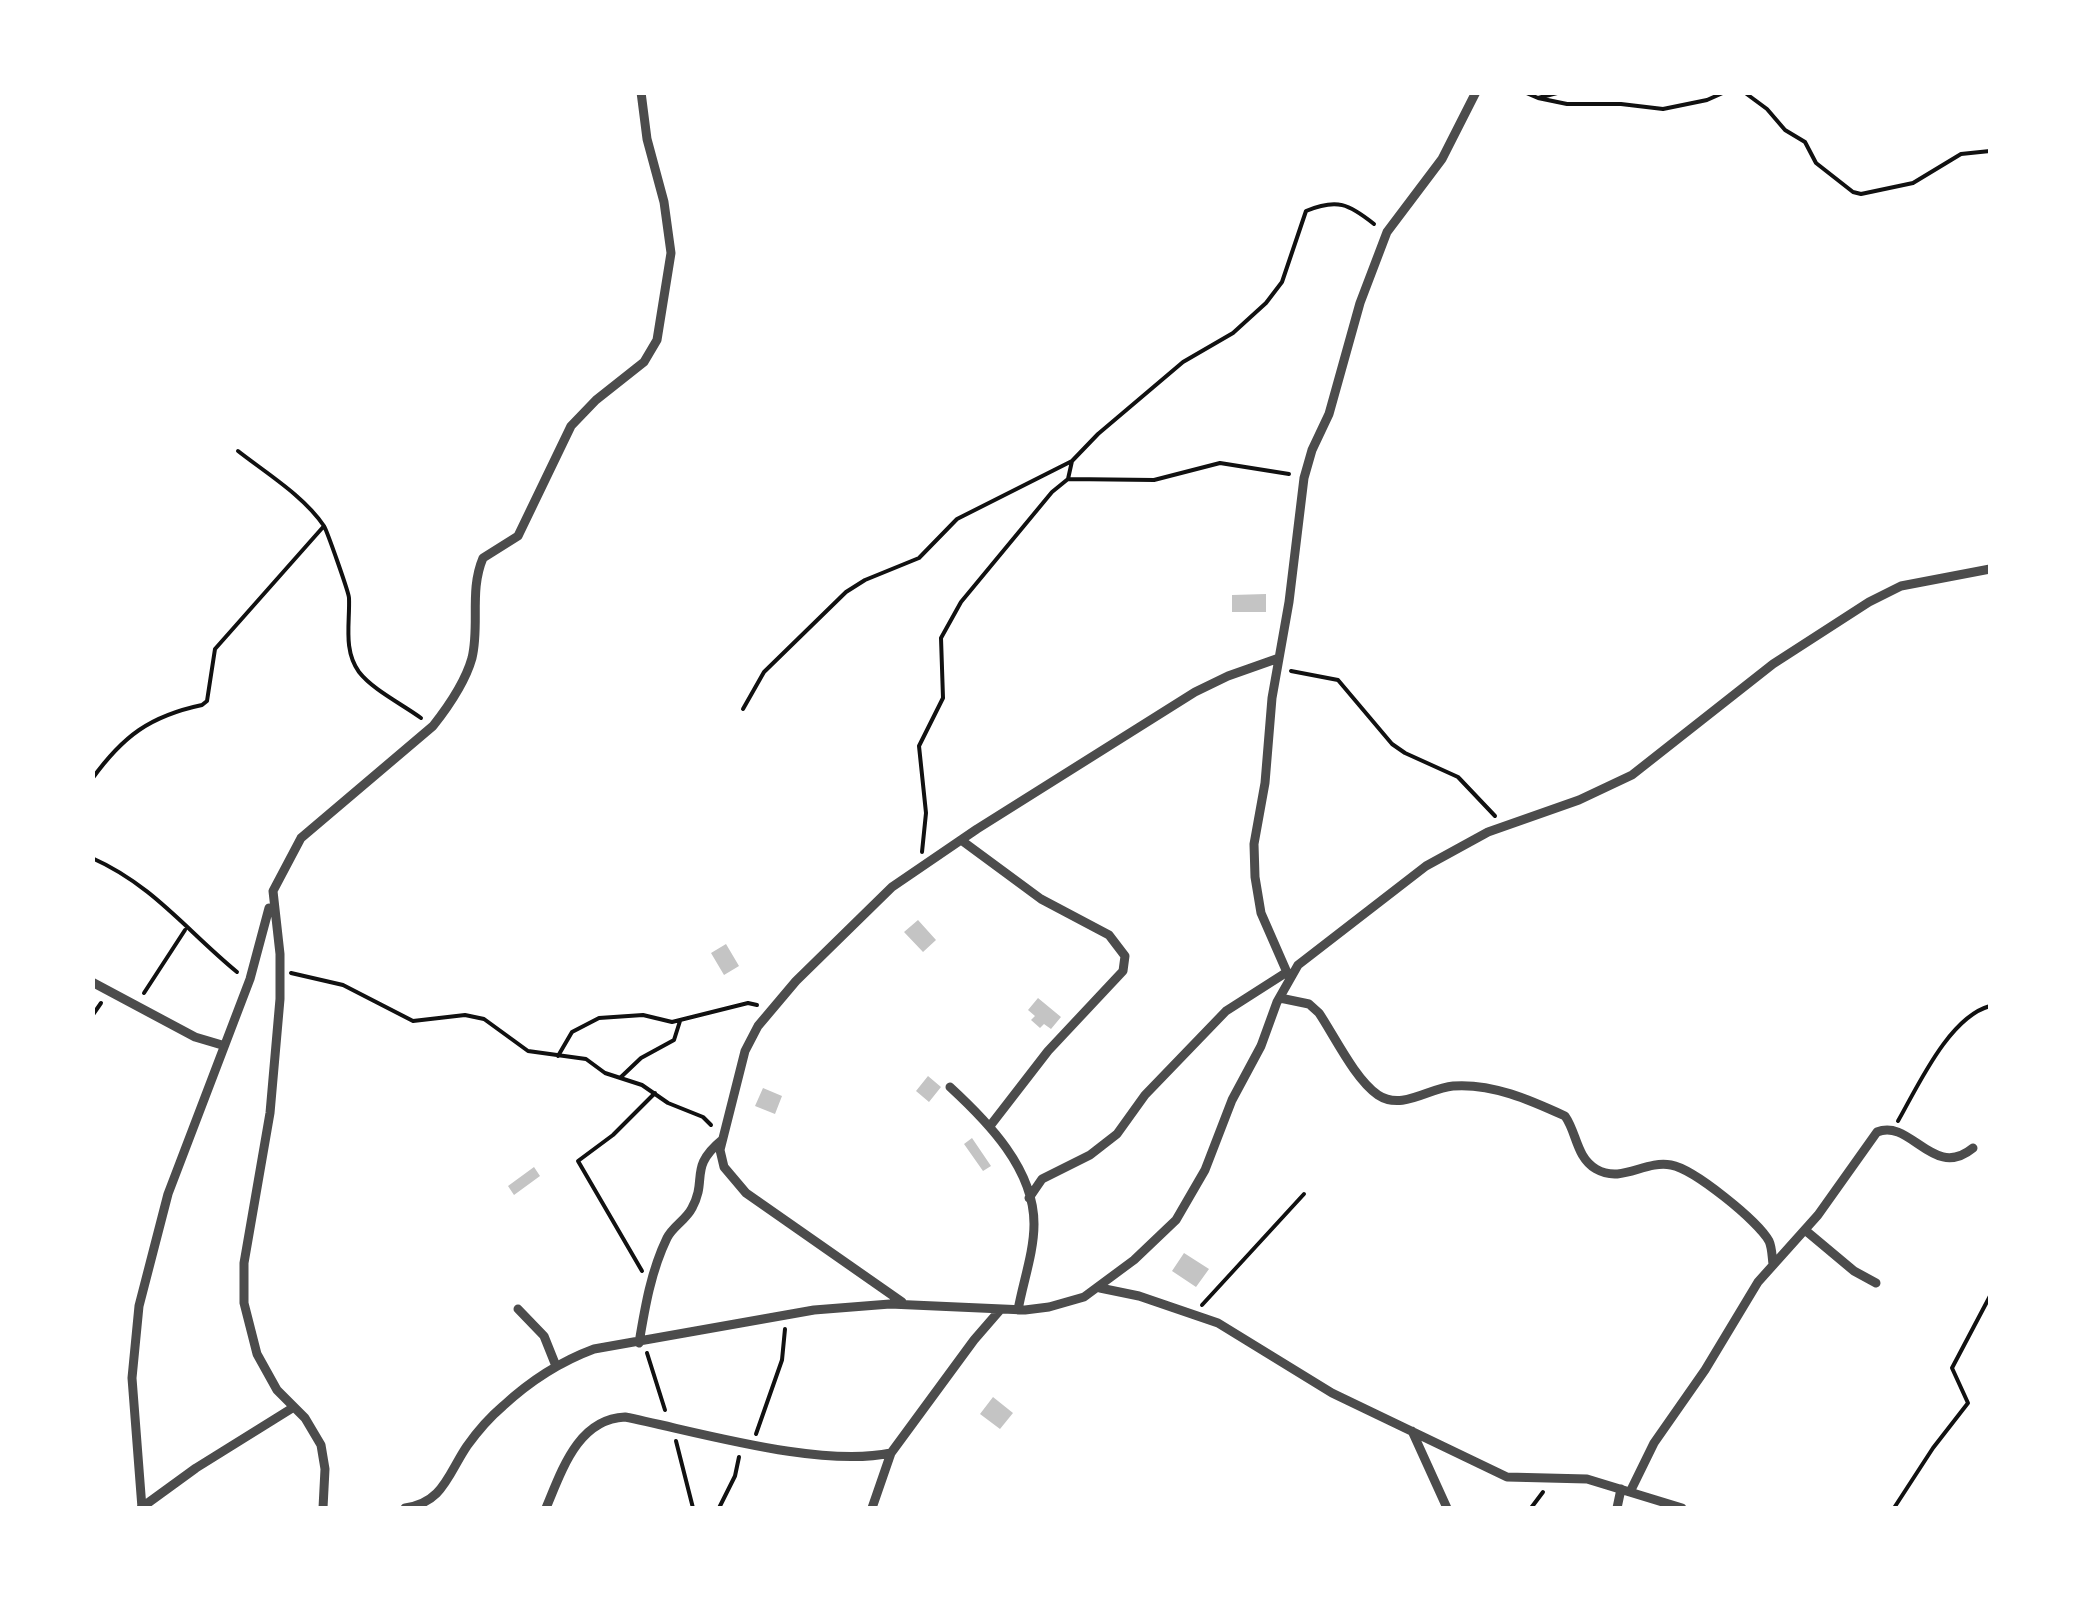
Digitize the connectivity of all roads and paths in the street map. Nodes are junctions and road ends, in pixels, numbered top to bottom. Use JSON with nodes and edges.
{"nodes":[{"id":1,"x":641,"y":92,"type":"edge"},
{"id":2,"x":1476,"y":92,"type":"edge"},
{"id":3,"x":1524,"y":92,"type":"edge"},
{"id":4,"x":1561,"y":92,"type":"edge"},
{"id":5,"x":1725,"y":92,"type":"edge"},
{"id":6,"x":1744,"y":92,"type":"edge"},
{"id":7,"x":1538,"y":98,"type":"junction"},
{"id":8,"x":1990,"y":151,"type":"edge"},
{"id":9,"x":1387,"y":232,"type":"junction"},
{"id":10,"x":238,"y":450,"type":"dead end"},
{"id":11,"x":1072,"y":461,"type":"junction"},
{"id":12,"x":1304,"y":478,"type":"junction"},
{"id":13,"x":1068,"y":479,"type":"junction"},
{"id":14,"x":324,"y":526,"type":"junction"},
{"id":15,"x":1990,"y":569,"type":"edge"},
{"id":16,"x":1278,"y":662,"type":"junction"},
{"id":17,"x":743,"y":709,"type":"dead end"},
{"id":18,"x":433,"y":726,"type":"junction"},
{"id":19,"x":92,"y":778,"type":"edge"},
{"id":20,"x":1506,"y":825,"type":"junction"},
{"id":21,"x":961,"y":840,"type":"junction"},
{"id":22,"x":92,"y":858,"type":"edge"},
{"id":23,"x":921,"y":867,"type":"junction"},
{"id":24,"x":273,"y":891,"type":"junction"},
{"id":25,"x":186,"y":928,"type":"junction"},
{"id":26,"x":281,"y":972,"type":"junction"},
{"id":27,"x":1288,"y":974,"type":"junction"},
{"id":28,"x":248,"y":981,"type":"junction"},
{"id":29,"x":92,"y":982,"type":"edge"},
{"id":30,"x":1280,"y":998,"type":"junction"},
{"id":31,"x":136,"y":1006,"type":"junction"},
{"id":32,"x":1990,"y":1006,"type":"edge"},
{"id":33,"x":770,"y":1012,"type":"junction"},
{"id":34,"x":680,"y":1021,"type":"junction"},
{"id":35,"x":222,"y":1044,"type":"junction"},
{"id":36,"x":558,"y":1056,"type":"junction"},
{"id":37,"x":622,"y":1078,"type":"junction"},
{"id":38,"x":950,"y":1087,"type":"dead end"},
{"id":39,"x":655,"y":1094,"type":"junction"},
{"id":40,"x":990,"y":1126,"type":"junction"},
{"id":41,"x":1893,"y":1130,"type":"junction"},
{"id":42,"x":721,"y":1141,"type":"junction"},
{"id":43,"x":1973,"y":1148,"type":"dead end"},
{"id":44,"x":1304,"y":1194,"type":"dead end"},
{"id":45,"x":1029,"y":1198,"type":"junction"},
{"id":46,"x":1805,"y":1230,"type":"junction"},
{"id":47,"x":1773,"y":1264,"type":"junction"},
{"id":48,"x":650,"y":1283,"type":"junction"},
{"id":49,"x":1876,"y":1283,"type":"dead end"},
{"id":50,"x":1100,"y":1288,"type":"junction"},
{"id":51,"x":1990,"y":1296,"type":"edge"},
{"id":52,"x":905,"y":1304,"type":"junction"},
{"id":53,"x":518,"y":1309,"type":"dead end"},
{"id":54,"x":1000,"y":1310,"type":"junction"},
{"id":55,"x":1018,"y":1310,"type":"junction"},
{"id":56,"x":1195,"y":1313,"type":"junction"},
{"id":57,"x":786,"y":1315,"type":"junction"},
{"id":58,"x":643,"y":1342,"type":"junction"},
{"id":59,"x":556,"y":1366,"type":"junction"},
{"id":60,"x":294,"y":1407,"type":"junction"},
{"id":61,"x":664,"y":1425,"type":"junction"},
{"id":62,"x":677,"y":1428,"type":"junction"},
{"id":63,"x":1412,"y":1430,"type":"junction"},
{"id":64,"x":748,"y":1442,"type":"junction"},
{"id":65,"x":890,"y":1454,"type":"junction"},
{"id":66,"x":1550,"y":1478,"type":"junction"},
{"id":67,"x":1626,"y":1490,"type":"junction"},
{"id":68,"x":142,"y":1508,"type":"edge"},
{"id":69,"x":323,"y":1508,"type":"edge"},
{"id":70,"x":406,"y":1508,"type":"edge"},
{"id":71,"x":546,"y":1508,"type":"edge"},
{"id":72,"x":694,"y":1508,"type":"edge"},
{"id":73,"x":719,"y":1508,"type":"edge"},
{"id":74,"x":872,"y":1508,"type":"edge"},
{"id":75,"x":1447,"y":1508,"type":"edge"},
{"id":76,"x":1532,"y":1508,"type":"edge"},
{"id":77,"x":1617,"y":1508,"type":"edge"},
{"id":78,"x":1682,"y":1508,"type":"edge"},
{"id":79,"x":1894,"y":1508,"type":"edge"}],
"edges":[{"from":1,"to":18,"type":"street"},
{"from":2,"to":9,"type":"street"},
{"from":3,"to":7,"type":"path"},
{"from":4,"to":7,"type":"path"},
{"from":5,"to":7,"type":"path"},
{"from":6,"to":8,"type":"path"},
{"from":9,"to":11,"type":"path"},
{"from":9,"to":12,"type":"street"},
{"from":10,"to":14,"type":"path"},
{"from":11,"to":13,"type":"path"},
{"from":11,"to":17,"type":"path"},
{"from":12,"to":13,"type":"path"},
{"from":12,"to":16,"type":"street"},
{"from":13,"to":23,"type":"path"},
{"from":14,"to":18,"type":"path"},
{"from":14,"to":19,"type":"path"},
{"from":15,"to":20,"type":"street"},
{"from":16,"to":20,"type":"path"},
{"from":16,"to":21,"type":"street"},
{"from":16,"to":27,"type":"street"},
{"from":18,"to":24,"type":"street"},
{"from":20,"to":27,"type":"street"},
{"from":21,"to":23,"type":"street"},
{"from":21,"to":40,"type":"street"},
{"from":22,"to":25,"type":"path"},
{"from":23,"to":33,"type":"street"},
{"from":24,"to":26,"type":"street"},
{"from":24,"to":28,"type":"street"},
{"from":25,"to":28,"type":"path"},
{"from":25,"to":31,"type":"path"},
{"from":26,"to":36,"type":"path"},
{"from":26,"to":60,"type":"street"},
{"from":27,"to":30,"type":"street"},
{"from":27,"to":45,"type":"street"},
{"from":28,"to":35,"type":"street"},
{"from":29,"to":31,"type":"street"},
{"from":30,"to":47,"type":"street"},
{"from":30,"to":50,"type":"street"},
{"from":31,"to":35,"type":"street"},
{"from":32,"to":41,"type":"path"},
{"from":33,"to":34,"type":"path"},
{"from":33,"to":42,"type":"street"},
{"from":34,"to":36,"type":"path"},
{"from":34,"to":37,"type":"path"},
{"from":35,"to":68,"type":"street"},
{"from":36,"to":37,"type":"path"},
{"from":37,"to":39,"type":"path"},
{"from":38,"to":40,"type":"street"},
{"from":39,"to":42,"type":"path"},
{"from":39,"to":48,"type":"path"},
{"from":40,"to":45,"type":"street"},
{"from":41,"to":43,"type":"street"},
{"from":41,"to":46,"type":"street"},
{"from":42,"to":48,"type":"street"},
{"from":42,"to":52,"type":"street"},
{"from":44,"to":56,"type":"path"},
{"from":45,"to":55,"type":"street"},
{"from":46,"to":47,"type":"street"},
{"from":46,"to":49,"type":"street"},
{"from":47,"to":67,"type":"street"},
{"from":48,"to":58,"type":"street"},
{"from":50,"to":55,"type":"street"},
{"from":50,"to":56,"type":"street"},
{"from":51,"to":79,"type":"path"},
{"from":52,"to":54,"type":"street"},
{"from":52,"to":57,"type":"street"},
{"from":53,"to":59,"type":"street"},
{"from":54,"to":55,"type":"street"},
{"from":54,"to":65,"type":"street"},
{"from":56,"to":63,"type":"street"},
{"from":57,"to":58,"type":"street"},
{"from":57,"to":64,"type":"path"},
{"from":58,"to":59,"type":"street"},
{"from":58,"to":61,"type":"path"},
{"from":59,"to":70,"type":"street"},
{"from":60,"to":68,"type":"street"},
{"from":60,"to":69,"type":"street"},
{"from":61,"to":62,"type":"street"},
{"from":61,"to":71,"type":"street"},
{"from":62,"to":64,"type":"street"},
{"from":62,"to":72,"type":"path"},
{"from":63,"to":66,"type":"street"},
{"from":63,"to":75,"type":"street"},
{"from":64,"to":65,"type":"street"},
{"from":64,"to":73,"type":"path"},
{"from":65,"to":74,"type":"street"},
{"from":66,"to":67,"type":"street"},
{"from":66,"to":76,"type":"path"},
{"from":67,"to":77,"type":"street"},
{"from":67,"to":78,"type":"street"}]}
